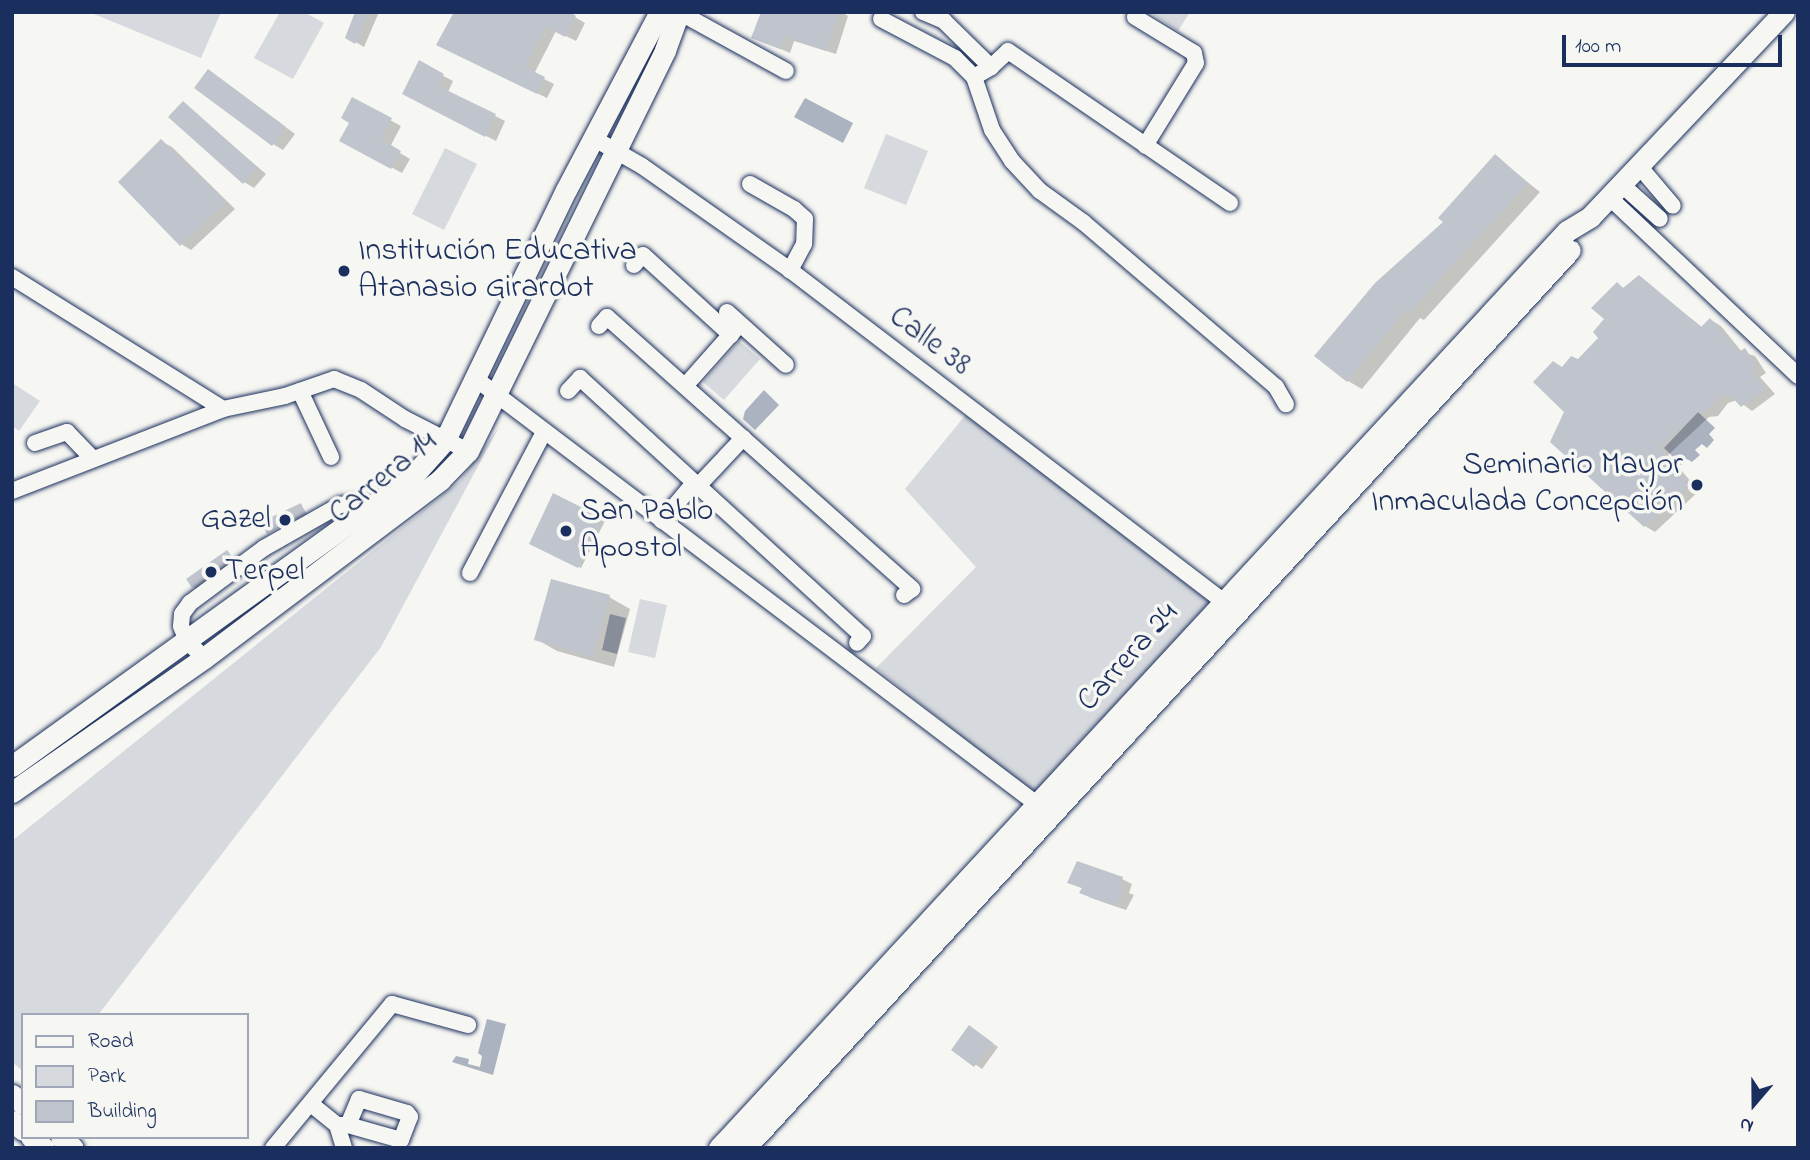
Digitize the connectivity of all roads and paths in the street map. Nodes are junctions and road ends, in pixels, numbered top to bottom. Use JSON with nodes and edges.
{"nodes":[{"id":1,"x":660,"y":12,"type":"edge"},
{"id":2,"x":679,"y":12,"type":"edge"},
{"id":3,"x":923,"y":12,"type":"edge"},
{"id":4,"x":1784,"y":12,"type":"edge"},
{"id":5,"x":1135,"y":17,"type":"dead end"},
{"id":6,"x":881,"y":19,"type":"dead end"},
{"id":7,"x":991,"y":67,"type":"junction"},
{"id":8,"x":786,"y":71,"type":"dead end"},
{"id":9,"x":974,"y":77,"type":"junction"},
{"id":10,"x":593,"y":138,"type":"junction"},
{"id":11,"x":1145,"y":146,"type":"junction"},
{"id":12,"x":614,"y":150,"type":"junction"},
{"id":13,"x":1639,"y":166,"type":"junction"},
{"id":14,"x":750,"y":184,"type":"dead end"},
{"id":15,"x":566,"y":190,"type":"junction"},
{"id":16,"x":1615,"y":191,"type":"junction"},
{"id":17,"x":588,"y":203,"type":"junction"},
{"id":18,"x":1230,"y":203,"type":"dead end"},
{"id":19,"x":1673,"y":206,"type":"dead end"},
{"id":20,"x":1660,"y":219,"type":"dead end"},
{"id":21,"x":634,"y":265,"type":"dead end"},
{"id":22,"x":790,"y":270,"type":"junction"},
{"id":23,"x":12,"y":277,"type":"edge"},
{"id":24,"x":727,"y":312,"type":"dead end"},
{"id":25,"x":599,"y":326,"type":"dead end"},
{"id":26,"x":735,"y":330,"type":"junction"},
{"id":27,"x":1472,"y":357,"type":"junction"},
{"id":28,"x":786,"y":365,"type":"dead end"},
{"id":29,"x":1798,"y":376,"type":"edge"},
{"id":30,"x":476,"y":379,"type":"junction"},
{"id":31,"x":685,"y":386,"type":"junction"},
{"id":32,"x":300,"y":391,"type":"junction"},
{"id":33,"x":568,"y":391,"type":"dead end"},
{"id":34,"x":497,"y":396,"type":"junction"},
{"id":35,"x":1286,"y":404,"type":"dead end"},
{"id":36,"x":223,"y":409,"type":"junction"},
{"id":37,"x":544,"y":432,"type":"junction"},
{"id":38,"x":743,"y":438,"type":"junction"},
{"id":39,"x":444,"y":440,"type":"junction"},
{"id":40,"x":35,"y":443,"type":"dead end"},
{"id":41,"x":468,"y":451,"type":"junction"},
{"id":42,"x":331,"y":457,"type":"dead end"},
{"id":43,"x":93,"y":459,"type":"junction"},
{"id":44,"x":698,"y":486,"type":"junction"},
{"id":45,"x":12,"y":491,"type":"edge"},
{"id":46,"x":370,"y":507,"type":"junction"},
{"id":47,"x":665,"y":524,"type":"junction"},
{"id":48,"x":264,"y":548,"type":"junction"},
{"id":49,"x":280,"y":572,"type":"junction"},
{"id":50,"x":470,"y":573,"type":"dead end"},
{"id":51,"x":904,"y":595,"type":"dead end"},
{"id":52,"x":1223,"y":601,"type":"junction"},
{"id":53,"x":187,"y":641,"type":"junction"},
{"id":54,"x":857,"y":643,"type":"dead end"},
{"id":55,"x":204,"y":658,"type":"junction"},
{"id":56,"x":12,"y":766,"type":"edge"},
{"id":57,"x":12,"y":792,"type":"edge"},
{"id":58,"x":1045,"y":810,"type":"junction"},
{"id":59,"x":468,"y":1025,"type":"dead end"},
{"id":60,"x":311,"y":1104,"type":"junction"},
{"id":61,"x":273,"y":1148,"type":"edge"},
{"id":62,"x":344,"y":1148,"type":"edge"},
{"id":63,"x":719,"y":1148,"type":"edge"},
{"id":64,"x":745,"y":1148,"type":"edge"}],
"edges":[{"from":1,"to":10,"type":"main road","name":"Carrera 14"},
{"from":2,"to":8,"type":"street"},
{"from":2,"to":12,"type":"main road","name":"Carrera 14"},
{"from":3,"to":7,"type":"street"},
{"from":4,"to":13,"type":"main road","name":"Carrera 24"},
{"from":5,"to":11,"type":"street"},
{"from":6,"to":9,"type":"street"},
{"from":7,"to":9,"type":"street"},
{"from":7,"to":11,"type":"street"},
{"from":9,"to":35,"type":"street"},
{"from":10,"to":12,"type":"street","name":"Calle 38"},
{"from":10,"to":15,"type":"main road","name":"Carrera 14"},
{"from":11,"to":18,"type":"street"},
{"from":12,"to":17,"type":"main road","name":"Carrera 14"},
{"from":12,"to":22,"type":"street","name":"Calle 38"},
{"from":13,"to":16,"type":"main road","name":"Carrera 24"},
{"from":13,"to":19,"type":"street"},
{"from":14,"to":22,"type":"street"},
{"from":15,"to":17,"type":"street"},
{"from":15,"to":30,"type":"main road","name":"Carrera 14"},
{"from":16,"to":20,"type":"street"},
{"from":16,"to":27,"type":"main road","name":"Carrera 24"},
{"from":16,"to":29,"type":"street"},
{"from":17,"to":34,"type":"main road","name":"Carrera 14"},
{"from":21,"to":26,"type":"street"},
{"from":22,"to":52,"type":"street","name":"Calle 38"},
{"from":23,"to":36,"type":"street"},
{"from":24,"to":26,"type":"street"},
{"from":25,"to":31,"type":"street"},
{"from":26,"to":28,"type":"street"},
{"from":26,"to":31,"type":"street"},
{"from":27,"to":52,"type":"main road","name":"Carrera 24"},
{"from":27,"to":58,"type":"main road","name":"Carrera 24"},
{"from":30,"to":34,"type":"street"},
{"from":30,"to":39,"type":"main road","name":"Carrera 14"},
{"from":31,"to":38,"type":"street"},
{"from":32,"to":36,"type":"street"},
{"from":32,"to":39,"type":"street"},
{"from":32,"to":42,"type":"street"},
{"from":33,"to":44,"type":"street"},
{"from":34,"to":37,"type":"street"},
{"from":34,"to":41,"type":"main road","name":"Carrera 14"},
{"from":36,"to":43,"type":"street"},
{"from":37,"to":47,"type":"street"},
{"from":37,"to":50,"type":"street"},
{"from":38,"to":44,"type":"street"},
{"from":38,"to":51,"type":"street"},
{"from":39,"to":41,"type":"street"},
{"from":39,"to":46,"type":"main road","name":"Carrera 14"},
{"from":40,"to":43,"type":"street"},
{"from":41,"to":55,"type":"main road","name":"Carrera 14"},
{"from":43,"to":45,"type":"street"},
{"from":44,"to":47,"type":"street"},
{"from":44,"to":54,"type":"street"},
{"from":46,"to":48,"type":"street"},
{"from":46,"to":49,"type":"main road","name":"Carrera 14"},
{"from":47,"to":58,"type":"street"},
{"from":48,"to":49,"type":"street"},
{"from":48,"to":53,"type":"street"},
{"from":49,"to":53,"type":"main road","name":"Carrera 14"},
{"from":52,"to":58,"type":"main road","name":"Carrera 24"},
{"from":53,"to":55,"type":"street"},
{"from":53,"to":56,"type":"main road","name":"Carrera 14"},
{"from":55,"to":57,"type":"main road","name":"Carrera 14"},
{"from":58,"to":63,"type":"main road","name":"Carrera 24"},
{"from":58,"to":64,"type":"main road","name":"Carrera 24"},
{"from":59,"to":60,"type":"street"},
{"from":60,"to":61,"type":"street"},
{"from":60,"to":62,"type":"street"}]}
